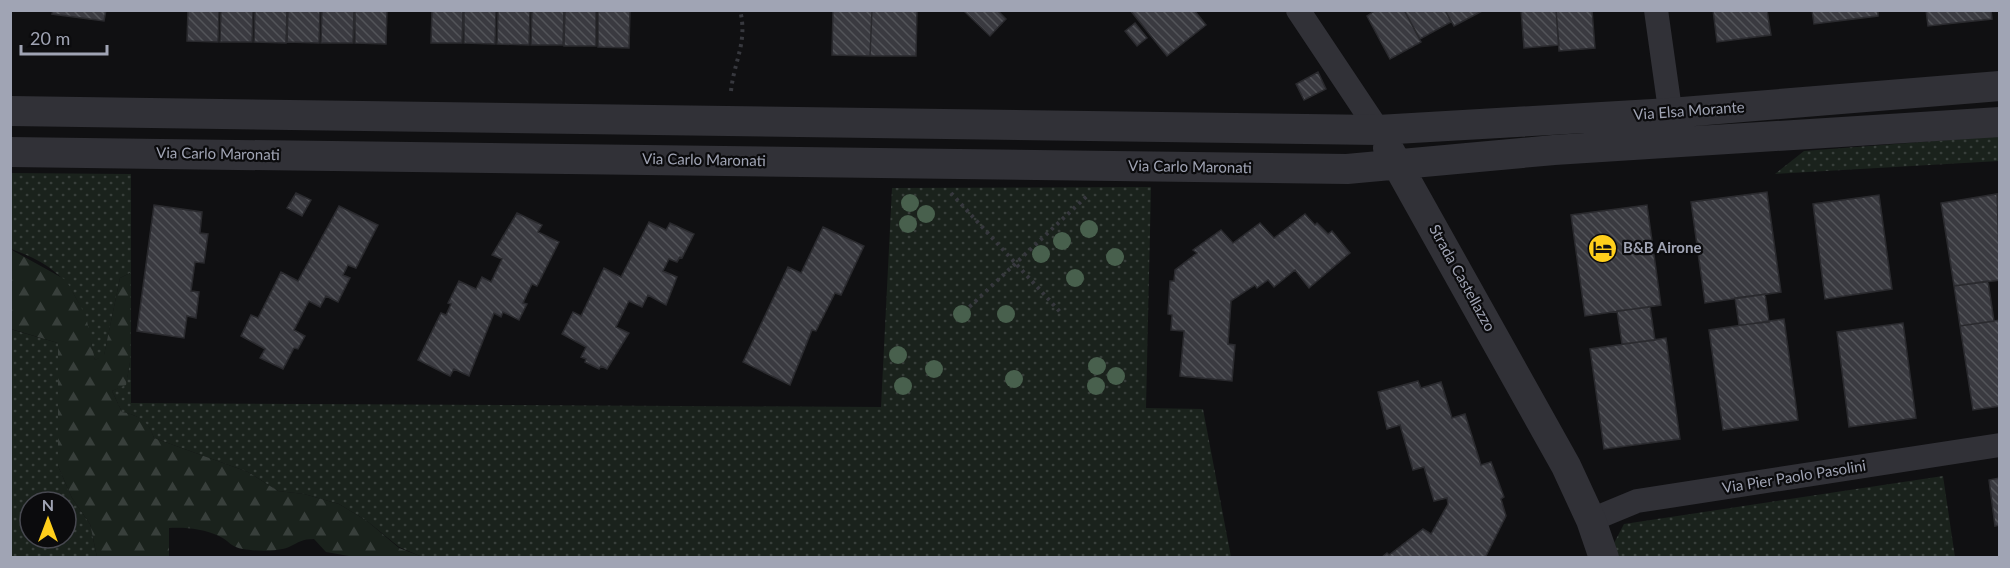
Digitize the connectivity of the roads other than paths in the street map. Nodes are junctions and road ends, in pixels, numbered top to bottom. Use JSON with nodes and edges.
{"nodes":[{"id":1,"x":1298,"y":10,"type":"edge"},
{"id":2,"x":1656,"y":10,"type":"edge"},
{"id":3,"x":1999,"y":87,"type":"edge"},
{"id":4,"x":10,"y":111,"type":"edge"},
{"id":5,"x":1670,"y":113,"type":"junction"},
{"id":6,"x":2000,"y":122,"type":"edge"},
{"id":7,"x":1378,"y":130,"type":"junction"},
{"id":8,"x":1675,"y":142,"type":"junction"},
{"id":9,"x":10,"y":152,"type":"edge"},
{"id":10,"x":1398,"y":163,"type":"junction"},
{"id":11,"x":2000,"y":445,"type":"edge"},
{"id":12,"x":1591,"y":520,"type":"junction"},
{"id":13,"x":1604,"y":558,"type":"edge"}],
"edges":[{"from":1,"to":7,"type":"street","name":"Strada Castellazzo"},
{"from":2,"to":5,"type":"street"},
{"from":3,"to":5,"type":"street","name":"Via Elsa Morante"},
{"from":4,"to":7,"type":"street"},
{"from":5,"to":7,"type":"street","name":"Via Elsa Morante"},
{"from":5,"to":8,"type":"street"},
{"from":6,"to":8,"type":"street","name":"Via Elsa Morante"},
{"from":7,"to":10,"type":"street","name":"Strada Castellazzo"},
{"from":8,"to":10,"type":"street","name":"Via Elsa Morante"},
{"from":9,"to":10,"type":"street","name":"Via Carlo Maronati"},
{"from":10,"to":12,"type":"street","name":"Strada Castellazzo"},
{"from":11,"to":12,"type":"street","name":"Via Pier Paolo Pasolini"},
{"from":12,"to":13,"type":"street","name":"Strada Castellazzo"}]}
